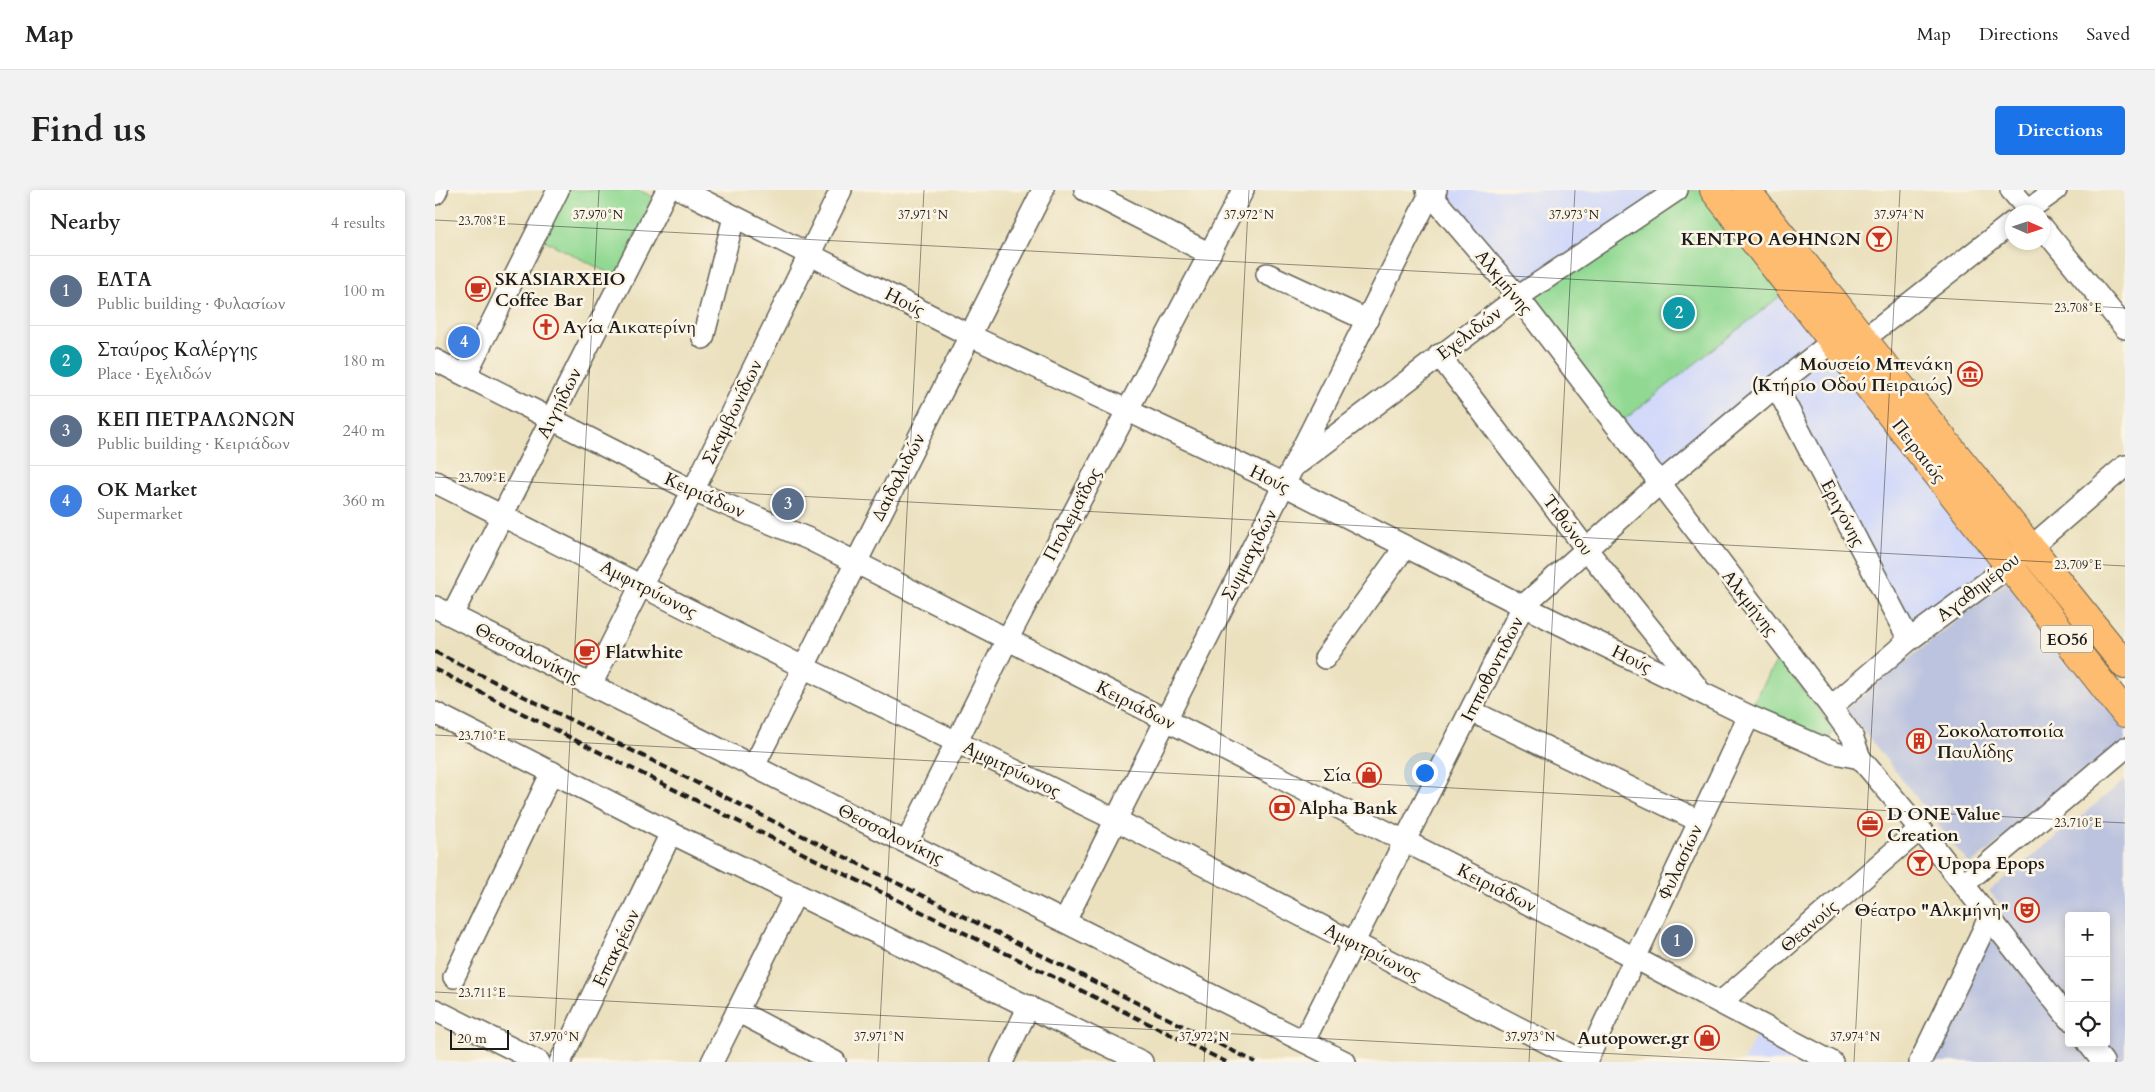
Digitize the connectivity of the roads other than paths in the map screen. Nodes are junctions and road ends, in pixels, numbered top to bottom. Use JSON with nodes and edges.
{"nodes":[{"id":1,"x":437,"y":190,"type":"edge"},
{"id":2,"x":558,"y":190,"type":"edge"},
{"id":3,"x":667,"y":190,"type":"edge"},
{"id":4,"x":683,"y":190,"type":"edge"},
{"id":5,"x":841,"y":190,"type":"edge"},
{"id":6,"x":1043,"y":190,"type":"edge"},
{"id":7,"x":1085,"y":190,"type":"edge"},
{"id":8,"x":1243,"y":190,"type":"edge"},
{"id":9,"x":1677,"y":190,"type":"edge"},
{"id":10,"x":1715,"y":190,"type":"edge"},
{"id":11,"x":2011,"y":190,"type":"edge"},
{"id":12,"x":2056,"y":190,"type":"edge"},
{"id":13,"x":1431,"y":191,"type":"edge"},
{"id":14,"x":435,"y":194,"type":"edge"},
{"id":15,"x":1752,"y":200,"type":"edge"},
{"id":16,"x":2019,"y":205,"type":"edge"},
{"id":17,"x":2036,"y":205,"type":"edge"},
{"id":18,"x":734,"y":217,"type":"junction"},
{"id":19,"x":2005,"y":229,"type":"edge"},
{"id":20,"x":2050,"y":237,"type":"edge"},
{"id":21,"x":809,"y":253,"type":"junction"},
{"id":22,"x":1209,"y":254,"type":"junction"},
{"id":23,"x":1267,"y":274,"type":"dead end"},
{"id":24,"x":1518,"y":297,"type":"junction"},
{"id":25,"x":1367,"y":320,"type":"junction"},
{"id":26,"x":2125,"y":328,"type":"edge"},
{"id":27,"x":969,"y":335,"type":"junction"},
{"id":28,"x":703,"y":338,"type":"dead end"},
{"id":29,"x":1864,"y":339,"type":"junction"},
{"id":30,"x":1833,"y":341,"type":"junction"},
{"id":31,"x":1439,"y":355,"type":"junction"},
{"id":32,"x":435,"y":360,"type":"edge"},
{"id":33,"x":466,"y":374,"type":"junction"},
{"id":34,"x":1776,"y":386,"type":"junction"},
{"id":35,"x":1127,"y":411,"type":"junction"},
{"id":36,"x":551,"y":418,"type":"junction"},
{"id":37,"x":2125,"y":466,"type":"edge"},
{"id":38,"x":1288,"y":476,"type":"junction"},
{"id":39,"x":435,"y":482,"type":"edge"},
{"id":40,"x":1659,"y":484,"type":"junction"},
{"id":41,"x":693,"y":491,"type":"junction"},
{"id":42,"x":502,"y":515,"type":"junction"},
{"id":43,"x":2029,"y":546,"type":"junction"},
{"id":44,"x":1405,"y":548,"type":"junction"},
{"id":45,"x":1587,"y":550,"type":"junction"},
{"id":46,"x":855,"y":562,"type":"junction"},
{"id":47,"x":2009,"y":566,"type":"junction"},
{"id":48,"x":641,"y":586,"type":"junction"},
{"id":49,"x":1523,"y":606,"type":"junction"},
{"id":50,"x":443,"y":611,"type":"edge"},
{"id":51,"x":1007,"y":640,"type":"junction"},
{"id":52,"x":1909,"y":640,"type":"junction"},
{"id":53,"x":1325,"y":658,"type":"dead end"},
{"id":54,"x":2125,"y":665,"type":"edge"},
{"id":55,"x":803,"y":667,"type":"junction"},
{"id":56,"x":591,"y":685,"type":"junction"},
{"id":57,"x":1701,"y":692,"type":"junction"},
{"id":58,"x":1831,"y":707,"type":"junction"},
{"id":59,"x":1471,"y":711,"type":"junction"},
{"id":60,"x":2125,"y":712,"type":"edge"},
{"id":61,"x":435,"y":713,"type":"edge"},
{"id":62,"x":1749,"y":716,"type":"junction"},
{"id":63,"x":1167,"y":721,"type":"junction"},
{"id":64,"x":956,"y":742,"type":"junction"},
{"id":65,"x":2125,"y":748,"type":"edge"},
{"id":66,"x":1860,"y":758,"type":"junction"},
{"id":67,"x":754,"y":766,"type":"junction"},
{"id":68,"x":552,"y":772,"type":"junction"},
{"id":69,"x":1116,"y":820,"type":"junction"},
{"id":70,"x":1699,"y":821,"type":"junction"},
{"id":71,"x":1920,"y":829,"type":"junction"},
{"id":72,"x":671,"y":833,"type":"junction"},
{"id":73,"x":1405,"y":841,"type":"junction"},
{"id":74,"x":907,"y":842,"type":"junction"},
{"id":75,"x":1964,"y":884,"type":"junction"},
{"id":76,"x":797,"y":892,"type":"junction"},
{"id":77,"x":1989,"y":918,"type":"junction"},
{"id":78,"x":1065,"y":921,"type":"junction"},
{"id":79,"x":1353,"y":942,"type":"junction"},
{"id":80,"x":1635,"y":958,"type":"junction"},
{"id":81,"x":454,"y":977,"type":"dead end"},
{"id":82,"x":1721,"y":1002,"type":"junction"},
{"id":83,"x":1029,"y":1006,"type":"junction"},
{"id":84,"x":737,"y":1012,"type":"junction"},
{"id":85,"x":436,"y":1013,"type":"edge"},
{"id":86,"x":2065,"y":1014,"type":"edge"},
{"id":87,"x":1304,"y":1041,"type":"junction"},
{"id":88,"x":2091,"y":1047,"type":"edge"},
{"id":89,"x":539,"y":1062,"type":"edge"},
{"id":90,"x":560,"y":1062,"type":"edge"},
{"id":91,"x":712,"y":1062,"type":"edge"},
{"id":92,"x":835,"y":1062,"type":"edge"},
{"id":93,"x":1002,"y":1062,"type":"edge"},
{"id":94,"x":1142,"y":1062,"type":"edge"},
{"id":95,"x":1345,"y":1062,"type":"edge"},
{"id":96,"x":1586,"y":1062,"type":"edge"},
{"id":97,"x":1831,"y":1062,"type":"edge"},
{"id":98,"x":1920,"y":1062,"type":"edge"},
{"id":99,"x":2103,"y":1062,"type":"edge"}],
"edges":[{"from":1,"to":14,"type":"street"},
{"from":2,"to":33,"type":"street"},
{"from":3,"to":36,"type":"street","name":"Αιγηίδων"},
{"from":4,"to":18,"type":"street","name":"Ηούς"},
{"from":5,"to":21,"type":"street","name":"Σκαμβωνίδων"},
{"from":6,"to":27,"type":"street","name":"Δαιδαλιδών"},
{"from":7,"to":22,"type":"street"},
{"from":8,"to":22,"type":"street","name":"Πτολεμαΐδος"},
{"from":9,"to":24,"type":"street","name":"Εχελιδών"},
{"from":10,"to":15,"type":"main road","name":"Πειραιώς","number":"ΕΟ56"},
{"from":11,"to":16,"type":"street"},
{"from":12,"to":17,"type":"street"},
{"from":13,"to":24,"type":"street","name":"Αλκμήνης"},
{"from":13,"to":25,"type":"street","name":"Συμμαχιδών"},
{"from":15,"to":29,"type":"main road","name":"Πειραιώς","number":"ΕΟ56"},
{"from":15,"to":30,"type":"main road","name":"Πειραιώς","number":"ΕΟ56"},
{"from":18,"to":21,"type":"street","name":"Ηούς"},
{"from":18,"to":28,"type":"street"},
{"from":19,"to":29,"type":"street"},
{"from":20,"to":26,"type":"street"},
{"from":21,"to":27,"type":"street","name":"Ηούς"},
{"from":21,"to":41,"type":"street","name":"Σκαμβωνίδων"},
{"from":22,"to":35,"type":"street","name":"Πτολεμαΐδος"},
{"from":23,"to":25,"type":"street"},
{"from":24,"to":31,"type":"street","name":"Εχελιδών"},
{"from":24,"to":40,"type":"street","name":"Αλκμήνης"},
{"from":25,"to":38,"type":"street","name":"Συμμαχιδών"},
{"from":27,"to":35,"type":"street","name":"Ηούς"},
{"from":27,"to":46,"type":"street","name":"Δαιδαλιδών"},
{"from":29,"to":43,"type":"main road","name":"Πειραιώς","number":"ΕΟ56"},
{"from":30,"to":34,"type":"street","name":"Ιπποθοντιδων"},
{"from":30,"to":47,"type":"main road","name":"Πειραιώς","number":"ΕΟ56"},
{"from":31,"to":38,"type":"street","name":"Εχελιδών"},
{"from":31,"to":45,"type":"street","name":"Τιθώνου"},
{"from":32,"to":33,"type":"street","name":"Κειριάδων"},
{"from":33,"to":36,"type":"street","name":"Κειριάδων"},
{"from":34,"to":40,"type":"street","name":"Ιπποθοντιδων"},
{"from":34,"to":52,"type":"street","name":"Εριγόνης"},
{"from":35,"to":38,"type":"street","name":"Ηούς"},
{"from":35,"to":51,"type":"street","name":"Πτολεμαΐδος"},
{"from":36,"to":41,"type":"street","name":"Κειριάδων"},
{"from":36,"to":42,"type":"street","name":"Αιγηίδων"},
{"from":37,"to":43,"type":"street","name":"Αγαθημέρου"},
{"from":38,"to":44,"type":"street","name":"Ηούς"},
{"from":38,"to":63,"type":"street","name":"Συμμαχιδών"},
{"from":39,"to":42,"type":"street","name":"Αμφιτρύωνος"},
{"from":40,"to":45,"type":"street","name":"Ιπποθοντιδων"},
{"from":40,"to":58,"type":"street","name":"Αλκμήνης"},
{"from":41,"to":46,"type":"street","name":"Κειριάδων"},
{"from":41,"to":48,"type":"street","name":"Σκαμβωνίδων"},
{"from":42,"to":48,"type":"street","name":"Αμφιτρύωνος"},
{"from":42,"to":50,"type":"street","name":"Αιγηίδων"},
{"from":43,"to":47,"type":"street","name":"Αγαθημέρου"},
{"from":43,"to":54,"type":"main road","name":"Πειραιώς","number":"ΕΟ56"},
{"from":44,"to":49,"type":"street","name":"Ηούς"},
{"from":44,"to":53,"type":"street"},
{"from":45,"to":49,"type":"street","name":"Ιπποθοντιδων"},
{"from":45,"to":57,"type":"street","name":"Τιθώνου"},
{"from":46,"to":51,"type":"street","name":"Κειριάδων"},
{"from":46,"to":55,"type":"street","name":"Δαιδαλιδών"},
{"from":47,"to":52,"type":"street","name":"Αγαθημέρου"},
{"from":47,"to":60,"type":"main road","name":"Πειραιώς","number":"ΕΟ56"},
{"from":48,"to":55,"type":"street","name":"Αμφιτρύωνος"},
{"from":48,"to":56,"type":"street","name":"Σκαμβωνίδων"},
{"from":49,"to":57,"type":"street","name":"Ηούς"},
{"from":49,"to":59,"type":"street","name":"Ιπποθοντιδων"},
{"from":50,"to":56,"type":"street","name":"Θεσσαλονίκης"},
{"from":51,"to":63,"type":"street","name":"Κειριάδων"},
{"from":51,"to":64,"type":"street","name":"Πτολεμαΐδος"},
{"from":52,"to":58,"type":"street","name":"Αγαθημέρου"},
{"from":55,"to":64,"type":"street","name":"Αμφιτρύωνος"},
{"from":55,"to":67,"type":"street","name":"Δαιδαλιδών"},
{"from":56,"to":67,"type":"street","name":"Θεσσαλονίκης"},
{"from":57,"to":62,"type":"street","name":"Ηούς"},
{"from":58,"to":66,"type":"street","name":"Αλκμήνης"},
{"from":59,"to":70,"type":"street"},
{"from":59,"to":73,"type":"street","name":"Ιπποθοντιδων"},
{"from":61,"to":68,"type":"street"},
{"from":62,"to":66,"type":"street","name":"Ηούς"},
{"from":62,"to":70,"type":"street","name":"Φυλασίων"},
{"from":63,"to":69,"type":"street","name":"Συμμαχιδών"},
{"from":63,"to":73,"type":"street","name":"Κειριάδων"},
{"from":64,"to":69,"type":"street","name":"Αμφιτρύωνος"},
{"from":64,"to":74,"type":"street","name":"Πτολεμαΐδος"},
{"from":65,"to":75,"type":"street"},
{"from":66,"to":71,"type":"street","name":"Αλκμήνης"},
{"from":67,"to":74,"type":"street","name":"Θεσσαλονίκης"},
{"from":68,"to":72,"type":"street"},
{"from":68,"to":81,"type":"street"},
{"from":69,"to":78,"type":"street","name":"Συμμαχιδών"},
{"from":69,"to":79,"type":"street","name":"Αμφιτρύωνος"},
{"from":70,"to":80,"type":"street","name":"Φυλασίων"},
{"from":71,"to":75,"type":"street","name":"Αλκμήνης"},
{"from":71,"to":82,"type":"street","name":"Θεανούς"},
{"from":72,"to":76,"type":"street"},
{"from":72,"to":90,"type":"street","name":"Επακρέων"},
{"from":73,"to":79,"type":"street","name":"Ιπποθοντιδων"},
{"from":73,"to":80,"type":"street","name":"Κειριάδων"},
{"from":74,"to":78,"type":"street","name":"Θεσσαλονίκης"},
{"from":75,"to":77,"type":"street","name":"Αλκμήνης"},
{"from":76,"to":83,"type":"street"},
{"from":76,"to":84,"type":"street"},
{"from":77,"to":86,"type":"street","name":"Αλκμήνης"},
{"from":77,"to":98,"type":"street"},
{"from":78,"to":87,"type":"street","name":"Θεσσαλονίκης"},
{"from":79,"to":87,"type":"street","name":"Ιπποθοντιδων"},
{"from":79,"to":96,"type":"street","name":"Αμφιτρύωνος"},
{"from":80,"to":82,"type":"street","name":"Κειριάδων"},
{"from":80,"to":96,"type":"street","name":"Φυλασίων"},
{"from":82,"to":97,"type":"street","name":"Κειριάδων"},
{"from":83,"to":93,"type":"street"},
{"from":83,"to":94,"type":"street"},
{"from":84,"to":91,"type":"street"},
{"from":84,"to":92,"type":"street"},
{"from":85,"to":89,"type":"street"},
{"from":87,"to":95,"type":"street","name":"Θεσσαλονίκης"},
{"from":88,"to":99,"type":"street"}]}
